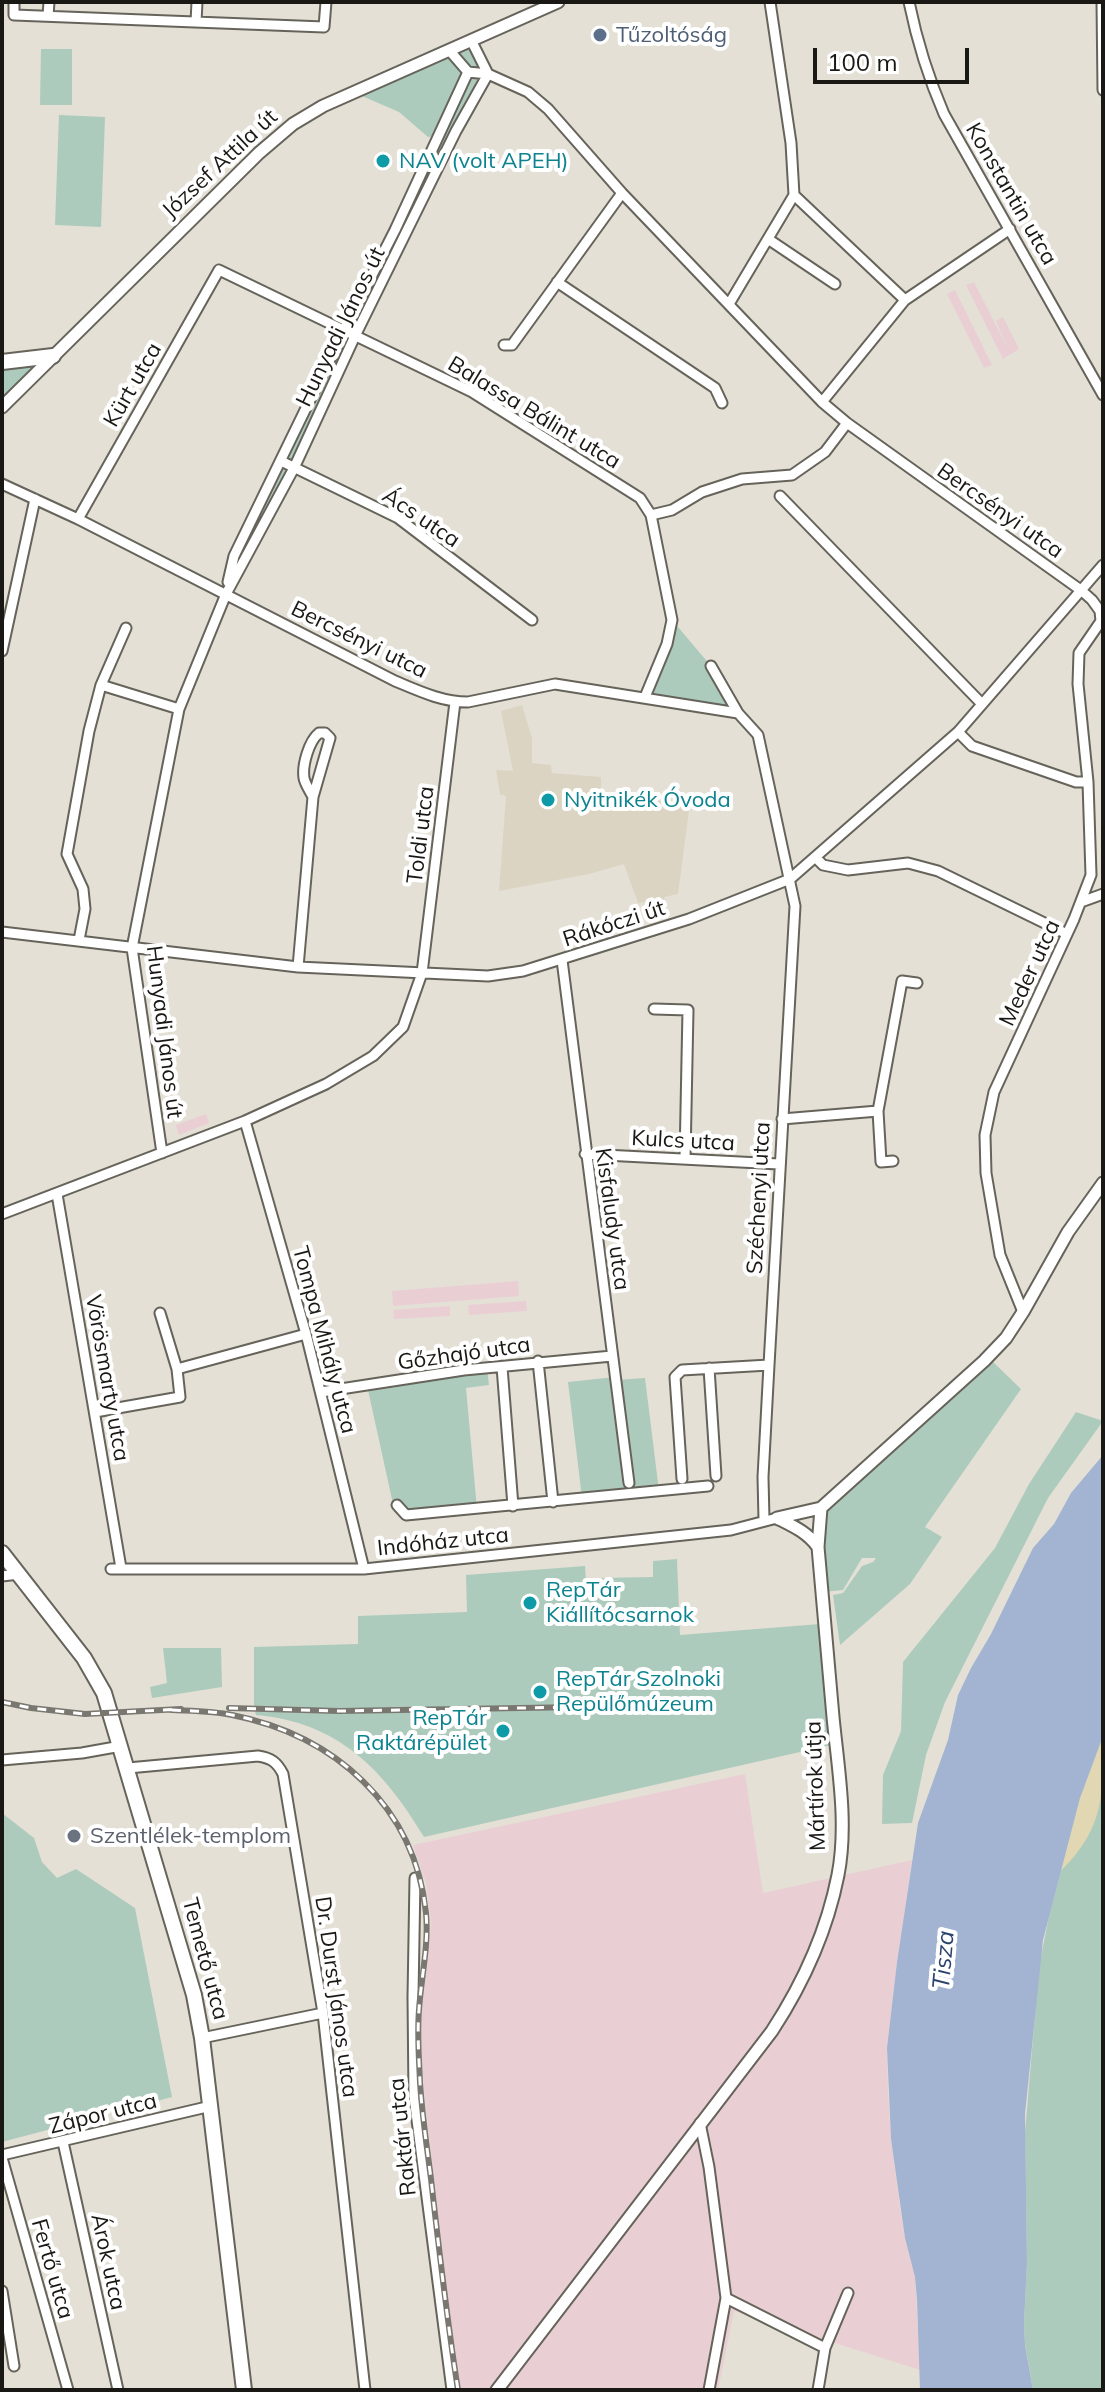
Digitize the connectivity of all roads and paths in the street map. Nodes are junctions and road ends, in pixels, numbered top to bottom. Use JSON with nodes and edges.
{"nodes":[{"id":1,"x":14,"y":2,"type":"edge"},
{"id":2,"x":49,"y":2,"type":"edge"},
{"id":3,"x":197,"y":2,"type":"edge"},
{"id":4,"x":326,"y":2,"type":"edge"},
{"id":5,"x":558,"y":2,"type":"edge"},
{"id":6,"x":770,"y":2,"type":"edge"},
{"id":7,"x":909,"y":2,"type":"edge"},
{"id":8,"x":1102,"y":2,"type":"edge"},
{"id":9,"x":48,"y":16,"type":"junction"},
{"id":10,"x":196,"y":22,"type":"junction"},
{"id":11,"x":471,"y":40,"type":"junction"},
{"id":12,"x":449,"y":50,"type":"junction"},
{"id":13,"x":468,"y":72,"type":"junction"},
{"id":14,"x":488,"y":74,"type":"junction"},
{"id":15,"x":1103,"y":90,"type":"edge"},
{"id":16,"x":622,"y":193,"type":"junction"},
{"id":17,"x":794,"y":195,"type":"junction"},
{"id":18,"x":1010,"y":229,"type":"junction"},
{"id":19,"x":768,"y":239,"type":"junction"},
{"id":20,"x":219,"y":270,"type":"joint"},
{"id":21,"x":557,"y":282,"type":"junction"},
{"id":22,"x":835,"y":284,"type":"dead end"},
{"id":23,"x":905,"y":300,"type":"junction"},
{"id":24,"x":729,"y":304,"type":"junction"},
{"id":25,"x":344,"y":330,"type":"junction"},
{"id":26,"x":355,"y":336,"type":"junction"},
{"id":27,"x":504,"y":345,"type":"dead end"},
{"id":28,"x":53,"y":356,"type":"junction"},
{"id":29,"x":2,"y":362,"type":"edge"},
{"id":30,"x":1103,"y":395,"type":"edge"},
{"id":31,"x":822,"y":402,"type":"junction"},
{"id":32,"x":722,"y":403,"type":"dead end"},
{"id":33,"x":2,"y":407,"type":"edge"},
{"id":34,"x":847,"y":423,"type":"junction"},
{"id":35,"x":281,"y":461,"type":"junction"},
{"id":36,"x":294,"y":468,"type":"junction"},
{"id":37,"x":2,"y":484,"type":"edge"},
{"id":38,"x":780,"y":496,"type":"dead end"},
{"id":39,"x":35,"y":499,"type":"junction"},
{"id":40,"x":651,"y":515,"type":"junction"},
{"id":41,"x":78,"y":519,"type":"junction"},
{"id":42,"x":1103,"y":565,"type":"edge"},
{"id":43,"x":1082,"y":591,"type":"junction"},
{"id":44,"x":226,"y":594,"type":"junction"},
{"id":45,"x":532,"y":620,"type":"dead end"},
{"id":46,"x":126,"y":628,"type":"dead end"},
{"id":47,"x":2,"y":651,"type":"edge"},
{"id":48,"x":711,"y":666,"type":"dead end"},
{"id":49,"x":101,"y":685,"type":"junction"},
{"id":50,"x":645,"y":697,"type":"junction"},
{"id":51,"x":455,"y":702,"type":"junction"},
{"id":52,"x":982,"y":704,"type":"junction"},
{"id":53,"x":179,"y":709,"type":"junction"},
{"id":54,"x":738,"y":713,"type":"junction"},
{"id":55,"x":958,"y":732,"type":"junction"},
{"id":56,"x":1088,"y":782,"type":"junction"},
{"id":57,"x":313,"y":797,"type":"junction"},
{"id":58,"x":815,"y":857,"type":"junction"},
{"id":59,"x":790,"y":879,"type":"junction"},
{"id":60,"x":1103,"y":894,"type":"edge"},
{"id":61,"x":1081,"y":902,"type":"junction"},
{"id":62,"x":2,"y":932,"type":"edge"},
{"id":63,"x":1067,"y":934,"type":"junction"},
{"id":64,"x":79,"y":940,"type":"junction"},
{"id":65,"x":132,"y":948,"type":"junction"},
{"id":66,"x":562,"y":960,"type":"junction"},
{"id":67,"x":298,"y":967,"type":"junction"},
{"id":68,"x":422,"y":973,"type":"junction"},
{"id":69,"x":917,"y":983,"type":"dead end"},
{"id":70,"x":654,"y":1009,"type":"dead end"},
{"id":71,"x":878,"y":1111,"type":"junction"},
{"id":72,"x":782,"y":1119,"type":"junction"},
{"id":73,"x":245,"y":1121,"type":"junction"},
{"id":74,"x":162,"y":1153,"type":"junction"},
{"id":75,"x":585,"y":1154,"type":"junction"},
{"id":76,"x":685,"y":1159,"type":"junction"},
{"id":77,"x":893,"y":1161,"type":"dead end"},
{"id":78,"x":779,"y":1164,"type":"junction"},
{"id":79,"x":1103,"y":1183,"type":"edge"},
{"id":80,"x":57,"y":1194,"type":"junction"},
{"id":81,"x":2,"y":1214,"type":"edge"},
{"id":82,"x":1023,"y":1312,"type":"junction"},
{"id":83,"x":160,"y":1313,"type":"dead end"},
{"id":84,"x":306,"y":1334,"type":"junction"},
{"id":85,"x":612,"y":1356,"type":"junction"},
{"id":86,"x":538,"y":1361,"type":"junction"},
{"id":87,"x":769,"y":1365,"type":"junction"},
{"id":88,"x":502,"y":1367,"type":"junction"},
{"id":89,"x":709,"y":1368,"type":"junction"},
{"id":90,"x":177,"y":1369,"type":"junction"},
{"id":91,"x":321,"y":1392,"type":"junction"},
{"id":92,"x":95,"y":1412,"type":"junction"},
{"id":93,"x":716,"y":1476,"type":"dead end"},
{"id":94,"x":682,"y":1479,"type":"dead end"},
{"id":95,"x":629,"y":1483,"type":"dead end"},
{"id":96,"x":708,"y":1486,"type":"dead end"},
{"id":97,"x":553,"y":1502,"type":"junction"},
{"id":98,"x":397,"y":1505,"type":"dead end"},
{"id":99,"x":513,"y":1506,"type":"junction"},
{"id":100,"x":821,"y":1508,"type":"junction"},
{"id":101,"x":770,"y":1519,"type":"junction"},
{"id":102,"x":818,"y":1547,"type":"junction"},
{"id":103,"x":2,"y":1553,"type":"edge"},
{"id":104,"x":116,"y":1568,"type":"joint"},
{"id":105,"x":364,"y":1569,"type":"junction"},
{"id":106,"x":19,"y":1574,"type":"junction"},
{"id":107,"x":2,"y":1576,"type":"edge"},
{"id":108,"x":121,"y":1746,"type":"junction"},
{"id":109,"x":2,"y":1760,"type":"edge"},
{"id":110,"x":128,"y":1768,"type":"junction"},
{"id":111,"x":415,"y":1878,"type":"dead end"},
{"id":112,"x":323,"y":2013,"type":"junction"},
{"id":113,"x":202,"y":2038,"type":"junction"},
{"id":114,"x":211,"y":2106,"type":"junction"},
{"id":115,"x":700,"y":2123,"type":"junction"},
{"id":116,"x":63,"y":2142,"type":"junction"},
{"id":117,"x":2,"y":2156,"type":"edge"},
{"id":118,"x":2,"y":2291,"type":"edge"},
{"id":119,"x":848,"y":2293,"type":"dead end"},
{"id":120,"x":726,"y":2298,"type":"junction"},
{"id":121,"x":825,"y":2348,"type":"junction"},
{"id":122,"x":14,"y":2366,"type":"dead end"},
{"id":123,"x":68,"y":2390,"type":"edge"},
{"id":124,"x":118,"y":2390,"type":"edge"},
{"id":125,"x":244,"y":2390,"type":"edge"},
{"id":126,"x":365,"y":2390,"type":"edge"},
{"id":127,"x":452,"y":2390,"type":"edge"},
{"id":128,"x":497,"y":2390,"type":"edge"},
{"id":129,"x":709,"y":2390,"type":"edge"},
{"id":130,"x":818,"y":2390,"type":"edge"}],
"edges":[{"from":1,"to":9,"type":"street"},
{"from":2,"to":9,"type":"street"},
{"from":3,"to":10,"type":"street"},
{"from":4,"to":10,"type":"street"},
{"from":5,"to":11,"type":"street","name":"József Attila út"},
{"from":6,"to":17,"type":"street"},
{"from":7,"to":18,"type":"street","name":"Konstantin utca"},
{"from":8,"to":15,"type":"street"},
{"from":9,"to":10,"type":"street"},
{"from":11,"to":12,"type":"street","name":"József Attila út"},
{"from":11,"to":14,"type":"street"},
{"from":12,"to":13,"type":"street"},
{"from":12,"to":28,"type":"street","name":"József Attila út"},
{"from":13,"to":14,"type":"street","name":"Bercsényi utca"},
{"from":13,"to":25,"type":"street","name":"Hunyadi János út"},
{"from":14,"to":16,"type":"street","name":"Bercsényi utca"},
{"from":14,"to":26,"type":"street","name":"Hunyadi János út"},
{"from":16,"to":21,"type":"street"},
{"from":16,"to":24,"type":"street","name":"Bercsényi utca"},
{"from":17,"to":19,"type":"street"},
{"from":17,"to":23,"type":"street"},
{"from":18,"to":23,"type":"street"},
{"from":18,"to":30,"type":"street","name":"Konstantin utca"},
{"from":19,"to":22,"type":"street"},
{"from":19,"to":24,"type":"street"},
{"from":20,"to":25,"type":"street","name":"Balassa Bálint utca"},
{"from":20,"to":41,"type":"street","name":"Kürt utca"},
{"from":21,"to":27,"type":"street"},
{"from":21,"to":32,"type":"street"},
{"from":23,"to":31,"type":"street"},
{"from":24,"to":31,"type":"street","name":"Bercsényi utca"},
{"from":25,"to":26,"type":"street","name":"Balassa Bálint utca"},
{"from":25,"to":35,"type":"street","name":"Hunyadi János út"},
{"from":26,"to":36,"type":"street","name":"Hunyadi János út"},
{"from":26,"to":40,"type":"street","name":"Balassa Bálint utca"},
{"from":28,"to":29,"type":"main road"},
{"from":28,"to":33,"type":"street","name":"József Attila út"},
{"from":31,"to":34,"type":"street","name":"Bercsényi utca"},
{"from":34,"to":40,"type":"street"},
{"from":34,"to":43,"type":"street","name":"Bercsényi utca"},
{"from":35,"to":36,"type":"street","name":"Ács utca"},
{"from":35,"to":44,"type":"street","name":"Hunyadi János út"},
{"from":36,"to":44,"type":"street","name":"Hunyadi János út"},
{"from":36,"to":45,"type":"street","name":"Ács utca"},
{"from":37,"to":39,"type":"street","name":"Bercsényi utca"},
{"from":38,"to":52,"type":"street"},
{"from":39,"to":41,"type":"street","name":"Bercsényi utca"},
{"from":39,"to":47,"type":"street"},
{"from":40,"to":50,"type":"street"},
{"from":41,"to":44,"type":"street","name":"Bercsényi utca"},
{"from":42,"to":43,"type":"street","name":"Rákóczi út"},
{"from":43,"to":52,"type":"street","name":"Rákóczi út"},
{"from":43,"to":56,"type":"street","name":"Meder utca"},
{"from":44,"to":51,"type":"street","name":"Bercsényi utca"},
{"from":44,"to":53,"type":"street","name":"Hunyadi János út"},
{"from":46,"to":49,"type":"street"},
{"from":48,"to":54,"type":"street"},
{"from":49,"to":53,"type":"street"},
{"from":49,"to":64,"type":"street"},
{"from":50,"to":51,"type":"street","name":"Bercsényi utca"},
{"from":50,"to":54,"type":"street","name":"Bercsényi utca"},
{"from":51,"to":68,"type":"street","name":"Toldi utca"},
{"from":52,"to":55,"type":"street","name":"Rákóczi út"},
{"from":53,"to":65,"type":"street","name":"Hunyadi János út"},
{"from":54,"to":59,"type":"street"},
{"from":55,"to":56,"type":"street"},
{"from":55,"to":58,"type":"street","name":"Rákóczi út"},
{"from":56,"to":61,"type":"street","name":"Meder utca"},
{"from":57,"to":57,"type":"street"},
{"from":57,"to":67,"type":"street"},
{"from":58,"to":59,"type":"street","name":"Rákóczi út"},
{"from":58,"to":63,"type":"street"},
{"from":59,"to":66,"type":"street","name":"Rákóczi út"},
{"from":59,"to":72,"type":"street","name":"Széchenyi utca"},
{"from":60,"to":61,"type":"street"},
{"from":61,"to":63,"type":"street","name":"Meder utca"},
{"from":62,"to":64,"type":"street","name":"Rákóczi út"},
{"from":63,"to":82,"type":"street","name":"Meder utca"},
{"from":64,"to":65,"type":"street","name":"Rákóczi út"},
{"from":65,"to":67,"type":"street","name":"Rákóczi út"},
{"from":65,"to":74,"type":"street","name":"Hunyadi János út"},
{"from":66,"to":68,"type":"street","name":"Rákóczi út"},
{"from":66,"to":75,"type":"street","name":"Kisfaludy utca"},
{"from":67,"to":68,"type":"street","name":"Rákóczi út"},
{"from":68,"to":73,"type":"street","name":"Toldi utca"},
{"from":69,"to":71,"type":"street"},
{"from":70,"to":76,"type":"street"},
{"from":71,"to":72,"type":"street"},
{"from":71,"to":77,"type":"street"},
{"from":72,"to":78,"type":"street","name":"Széchenyi utca"},
{"from":73,"to":74,"type":"street","name":"Toldi utca"},
{"from":73,"to":84,"type":"street","name":"Tompa Mihály utca"},
{"from":74,"to":80,"type":"street","name":"Toldi utca"},
{"from":75,"to":76,"type":"street","name":"Kulcs utca"},
{"from":75,"to":85,"type":"street","name":"Kisfaludy utca"},
{"from":76,"to":78,"type":"street","name":"Kulcs utca"},
{"from":78,"to":87,"type":"street","name":"Széchenyi utca"},
{"from":79,"to":82,"type":"street"},
{"from":80,"to":81,"type":"street","name":"Toldi utca"},
{"from":80,"to":92,"type":"street","name":"Vörösmarty utca"},
{"from":82,"to":100,"type":"street"},
{"from":83,"to":90,"type":"street"},
{"from":84,"to":90,"type":"street"},
{"from":84,"to":91,"type":"street","name":"Tompa Mihály utca"},
{"from":85,"to":86,"type":"street","name":"Gőzhajó utca"},
{"from":85,"to":95,"type":"street","name":"Kisfaludy utca"},
{"from":86,"to":88,"type":"street","name":"Gőzhajó utca"},
{"from":86,"to":97,"type":"street"},
{"from":87,"to":89,"type":"street"},
{"from":87,"to":101,"type":"street","name":"Széchenyi utca"},
{"from":88,"to":91,"type":"street","name":"Gőzhajó utca"},
{"from":88,"to":99,"type":"street"},
{"from":89,"to":93,"type":"street"},
{"from":89,"to":94,"type":"street"},
{"from":90,"to":92,"type":"street"},
{"from":91,"to":105,"type":"street","name":"Tompa Mihály utca"},
{"from":92,"to":104,"type":"street","name":"Vörösmarty utca"},
{"from":96,"to":97,"type":"street"},
{"from":97,"to":99,"type":"street"},
{"from":98,"to":99,"type":"street"},
{"from":100,"to":101,"type":"street"},
{"from":100,"to":102,"type":"street","name":"Mártírok útja"},
{"from":101,"to":102,"type":"street"},
{"from":101,"to":105,"type":"street","name":"Indóház utca"},
{"from":102,"to":115,"type":"street","name":"Mártírok útja"},
{"from":103,"to":106,"type":"main road"},
{"from":104,"to":105,"type":"street","name":"Indóház utca"},
{"from":106,"to":107,"type":"street"},
{"from":106,"to":108,"type":"main road","name":"Temető utca"},
{"from":108,"to":109,"type":"street"},
{"from":108,"to":110,"type":"main road","name":"Temető utca"},
{"from":110,"to":112,"type":"street","name":"Dr. Durst János utca"},
{"from":110,"to":113,"type":"main road","name":"Temető utca"},
{"from":111,"to":127,"type":"street","name":"Raktár utca"},
{"from":112,"to":113,"type":"street"},
{"from":112,"to":126,"type":"street","name":"Dr. Durst János utca"},
{"from":113,"to":114,"type":"main road","name":"Temető utca"},
{"from":114,"to":116,"type":"street","name":"Zápor utca"},
{"from":114,"to":125,"type":"main road","name":"Temető utca"},
{"from":115,"to":120,"type":"street"},
{"from":115,"to":128,"type":"street","name":"Mártírok útja"},
{"from":116,"to":117,"type":"street","name":"Zápor utca"},
{"from":116,"to":124,"type":"street","name":"Árok utca"},
{"from":117,"to":123,"type":"street","name":"Fertő utca"},
{"from":118,"to":122,"type":"street"},
{"from":119,"to":121,"type":"street"},
{"from":120,"to":121,"type":"street"},
{"from":120,"to":129,"type":"street"},
{"from":121,"to":130,"type":"street"}]}
